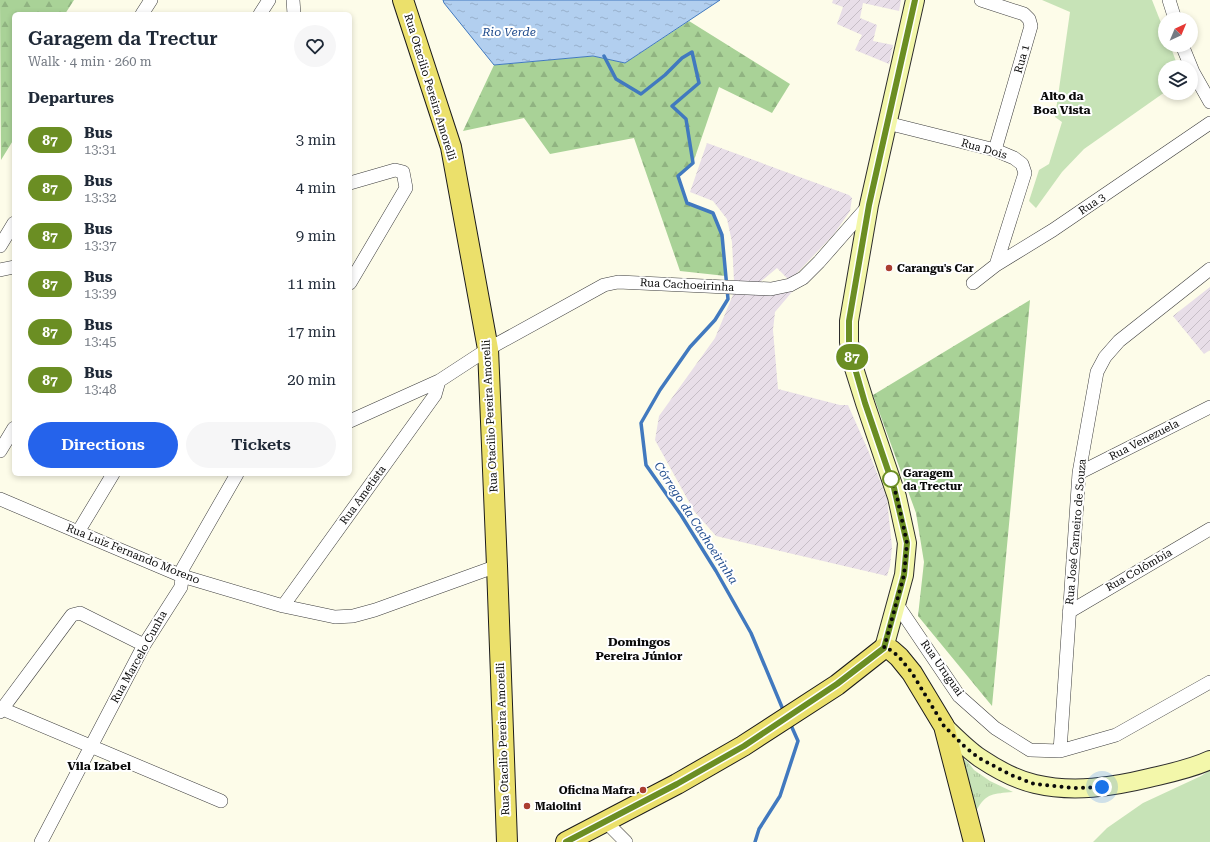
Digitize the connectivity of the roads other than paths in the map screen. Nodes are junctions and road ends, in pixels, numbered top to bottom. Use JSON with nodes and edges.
{"nodes":[{"id":1,"x":151,"y":0,"type":"edge"},
{"id":2,"x":269,"y":0,"type":"edge"},
{"id":3,"x":293,"y":0,"type":"edge"},
{"id":4,"x":403,"y":0,"type":"edge"},
{"id":5,"x":915,"y":0,"type":"edge"},
{"id":6,"x":981,"y":0,"type":"edge"},
{"id":7,"x":1169,"y":0,"type":"edge"},
{"id":8,"x":143,"y":12,"type":"edge"},
{"id":9,"x":261,"y":12,"type":"edge"},
{"id":10,"x":294,"y":12,"type":"edge"},
{"id":11,"x":1173,"y":12,"type":"edge"},
{"id":12,"x":1185,"y":52,"type":"edge"},
{"id":13,"x":1210,"y":102,"type":"edge"},
{"id":14,"x":887,"y":123,"type":"junction"},
{"id":15,"x":1210,"y":123,"type":"edge"},
{"id":16,"x":995,"y":150,"type":"junction"},
{"id":17,"x":352,"y":182,"type":"edge"},
{"id":18,"x":869,"y":205,"type":"junction"},
{"id":19,"x":12,"y":226,"type":"edge"},
{"id":20,"x":0,"y":246,"type":"edge"},
{"id":21,"x":996,"y":265,"type":"junction"},
{"id":22,"x":12,"y":267,"type":"edge"},
{"id":23,"x":1210,"y":268,"type":"edge"},
{"id":24,"x":0,"y":270,"type":"edge"},
{"id":25,"x":352,"y":280,"type":"edge"},
{"id":26,"x":973,"y":283,"type":"dead end"},
{"id":27,"x":488,"y":349,"type":"junction"},
{"id":28,"x":439,"y":381,"type":"junction"},
{"id":29,"x":1210,"y":407,"type":"edge"},
{"id":30,"x":352,"y":420,"type":"edge"},
{"id":31,"x":12,"y":431,"type":"edge"},
{"id":32,"x":0,"y":451,"type":"edge"},
{"id":33,"x":1079,"y":473,"type":"junction"},
{"id":34,"x":112,"y":476,"type":"edge"},
{"id":35,"x":237,"y":476,"type":"edge"},
{"id":36,"x":0,"y":500,"type":"edge"},
{"id":37,"x":1210,"y":529,"type":"edge"},
{"id":38,"x":78,"y":532,"type":"junction"},
{"id":39,"x":497,"y":566,"type":"junction"},
{"id":40,"x":182,"y":576,"type":"junction"},
{"id":41,"x":896,"y":603,"type":"junction"},
{"id":42,"x":283,"y":606,"type":"junction"},
{"id":43,"x":1069,"y":612,"type":"junction"},
{"id":44,"x":144,"y":645,"type":"junction"},
{"id":45,"x":884,"y":648,"type":"junction"},
{"id":46,"x":1210,"y":682,"type":"edge"},
{"id":47,"x":1,"y":710,"type":"edge"},
{"id":48,"x":944,"y":726,"type":"junction"},
{"id":49,"x":91,"y":746,"type":"junction"},
{"id":50,"x":1060,"y":751,"type":"junction"},
{"id":51,"x":1210,"y":760,"type":"edge"},
{"id":52,"x":221,"y":801,"type":"dead end"},
{"id":53,"x":606,"y":821,"type":"junction"},
{"id":54,"x":41,"y":842,"type":"edge"},
{"id":55,"x":507,"y":842,"type":"edge"},
{"id":56,"x":566,"y":842,"type":"edge"},
{"id":57,"x":626,"y":842,"type":"edge"},
{"id":58,"x":974,"y":842,"type":"edge"}],
"edges":[{"from":1,"to":8,"type":"street"},
{"from":2,"to":9,"type":"street"},
{"from":3,"to":10,"type":"street"},
{"from":4,"to":27,"type":"main road","name":"Rua Otacilio Pereira Amorelli"},
{"from":5,"to":14,"type":"main road"},
{"from":6,"to":16,"type":"street","name":"Rua 1"},
{"from":7,"to":11,"type":"street"},
{"from":12,"to":13,"type":"street"},
{"from":14,"to":16,"type":"street","name":"Rua Dois"},
{"from":14,"to":18,"type":"main road"},
{"from":15,"to":21,"type":"street","name":"Rua 3"},
{"from":16,"to":21,"type":"street","name":"Rua Dois"},
{"from":17,"to":25,"type":"street"},
{"from":18,"to":27,"type":"street","name":"Rua Cachoeirinha"},
{"from":18,"to":41,"type":"main road"},
{"from":19,"to":20,"type":"street"},
{"from":21,"to":26,"type":"street","name":"Rua 3"},
{"from":22,"to":24,"type":"street"},
{"from":23,"to":33,"type":"street","name":"Rua José Carneiro de Souza"},
{"from":27,"to":28,"type":"street","name":"Rua Cachoeirinha"},
{"from":27,"to":39,"type":"main road","name":"Rua Otacilio Pereira Amorelli"},
{"from":28,"to":30,"type":"street","name":"Rua Cachoeirinha"},
{"from":28,"to":42,"type":"street","name":"Rua Ametista"},
{"from":29,"to":33,"type":"street","name":"Rua Venezuela"},
{"from":31,"to":32,"type":"street"},
{"from":33,"to":43,"type":"street","name":"Rua José Carneiro de Souza"},
{"from":34,"to":38,"type":"street"},
{"from":35,"to":40,"type":"street","name":"Rua Marcelo Cunha"},
{"from":36,"to":38,"type":"street","name":"Rua Luiz Fernando Moreno"},
{"from":37,"to":43,"type":"street","name":"Rua Colômbia"},
{"from":38,"to":40,"type":"street","name":"Rua Luiz Fernando Moreno"},
{"from":39,"to":42,"type":"street","name":"Rua Luiz Fernando Moreno"},
{"from":39,"to":55,"type":"main road","name":"Rua Otacilio Pereira Amorelli"},
{"from":40,"to":42,"type":"street","name":"Rua Luiz Fernando Moreno"},
{"from":40,"to":44,"type":"street","name":"Rua Marcelo Cunha"},
{"from":41,"to":45,"type":"main road"},
{"from":41,"to":50,"type":"street","name":"Rua Uruguai"},
{"from":43,"to":50,"type":"street","name":"Rua José Carneiro de Souza"},
{"from":44,"to":47,"type":"street"},
{"from":44,"to":49,"type":"street","name":"Rua Marcelo Cunha"},
{"from":45,"to":48,"type":"main road"},
{"from":45,"to":53,"type":"main road"},
{"from":46,"to":50,"type":"street","name":"Rua Uruguai"},
{"from":47,"to":49,"type":"street"},
{"from":48,"to":51,"type":"main road"},
{"from":48,"to":58,"type":"main road"},
{"from":49,"to":52,"type":"street"},
{"from":49,"to":54,"type":"street","name":"Rua Marcelo Cunha"},
{"from":53,"to":56,"type":"main road"},
{"from":53,"to":57,"type":"street"}]}
